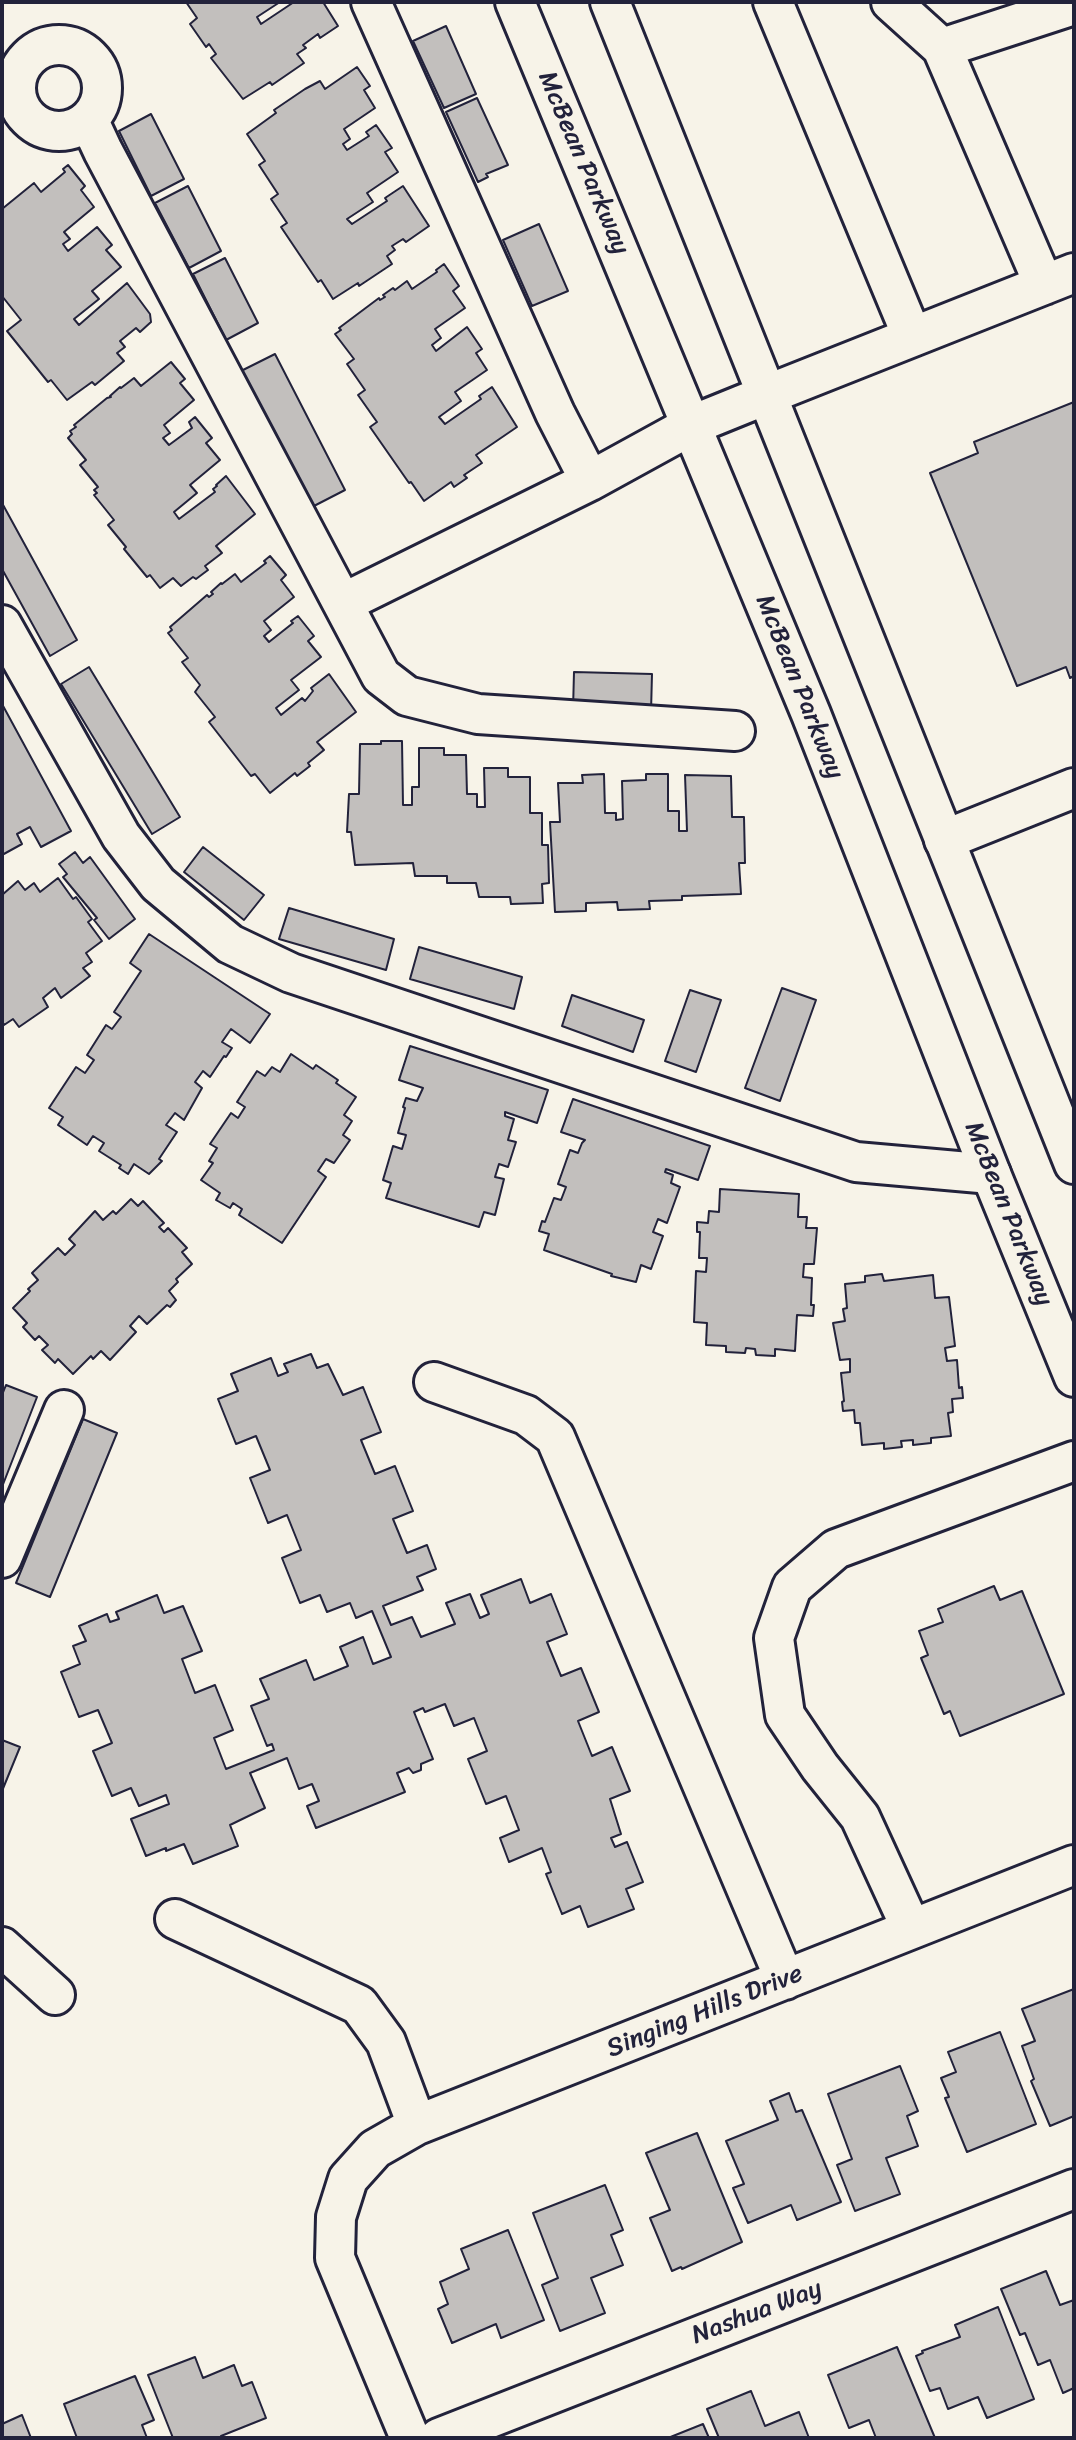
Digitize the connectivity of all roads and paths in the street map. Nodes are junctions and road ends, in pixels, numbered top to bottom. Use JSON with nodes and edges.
{"nodes":[{"id":1,"x":371,"y":2,"type":"edge"},
{"id":2,"x":515,"y":2,"type":"edge"},
{"id":3,"x":610,"y":2,"type":"edge"},
{"id":4,"x":773,"y":2,"type":"edge"},
{"id":5,"x":891,"y":2,"type":"edge"},
{"id":6,"x":1074,"y":5,"type":"edge"},
{"id":7,"x":942,"y":48,"type":"junction"},
{"id":8,"x":9,"y":98,"type":"edge"},
{"id":9,"x":89,"y":121,"type":"junction"},
{"id":10,"x":1059,"y":279,"type":"edge"},
{"id":11,"x":912,"y":336,"type":"junction"},
{"id":12,"x":766,"y":395,"type":"junction"},
{"id":13,"x":692,"y":425,"type":"junction"},
{"id":14,"x":590,"y":481,"type":"junction"},
{"id":15,"x":343,"y":603,"type":"junction"},
{"id":16,"x":2,"y":625,"type":"edge"},
{"id":17,"x":735,"y":731,"type":"dead end"},
{"id":18,"x":1074,"y":788,"type":"edge"},
{"id":19,"x":944,"y":840,"type":"junction"},
{"id":20,"x":1074,"y":1164,"type":"edge"},
{"id":21,"x":991,"y":1174,"type":"junction"},
{"id":22,"x":1074,"y":1377,"type":"edge"},
{"id":23,"x":434,"y":1382,"type":"dead end"},
{"id":24,"x":64,"y":1410,"type":"dead end"},
{"id":25,"x":1074,"y":1461,"type":"edge"},
{"id":26,"x":2,"y":1558,"type":"edge"},
{"id":27,"x":1074,"y":1865,"type":"edge"},
{"id":28,"x":175,"y":1919,"type":"dead end"},
{"id":29,"x":911,"y":1928,"type":"junction"},
{"id":30,"x":2,"y":1947,"type":"edge"},
{"id":31,"x":785,"y":1980,"type":"junction"},
{"id":32,"x":55,"y":1995,"type":"dead end"},
{"id":33,"x":417,"y":2125,"type":"junction"},
{"id":34,"x":1074,"y":2189,"type":"edge"},
{"id":35,"x":410,"y":2438,"type":"edge"},
{"id":36,"x":439,"y":2438,"type":"edge"}],
"edges":[{"from":1,"to":14,"type":"street"},
{"from":2,"to":13,"type":"street","name":"McBean Parkway"},
{"from":3,"to":12,"type":"street"},
{"from":4,"to":11,"type":"street"},
{"from":5,"to":7,"type":"street"},
{"from":6,"to":7,"type":"street"},
{"from":7,"to":10,"type":"street"},
{"from":8,"to":9,"type":"street"},
{"from":8,"to":9,"type":"street"},
{"from":9,"to":15,"type":"street"},
{"from":10,"to":11,"type":"street"},
{"from":11,"to":12,"type":"street"},
{"from":12,"to":13,"type":"street"},
{"from":12,"to":19,"type":"street"},
{"from":13,"to":14,"type":"street"},
{"from":13,"to":21,"type":"street","name":"McBean Parkway"},
{"from":14,"to":15,"type":"street"},
{"from":15,"to":17,"type":"street"},
{"from":16,"to":21,"type":"street"},
{"from":18,"to":19,"type":"street"},
{"from":19,"to":20,"type":"street"},
{"from":21,"to":22,"type":"street","name":"McBean Parkway"},
{"from":23,"to":31,"type":"street"},
{"from":24,"to":26,"type":"street"},
{"from":25,"to":29,"type":"street"},
{"from":27,"to":29,"type":"street","name":"Singing Hills Drive"},
{"from":28,"to":33,"type":"street"},
{"from":29,"to":31,"type":"street","name":"Singing Hills Drive"},
{"from":30,"to":32,"type":"street"},
{"from":31,"to":33,"type":"street","name":"Singing Hills Drive"},
{"from":33,"to":35,"type":"street","name":"Singing Hills Drive"},
{"from":34,"to":36,"type":"street","name":"Nashua Way"}]}
